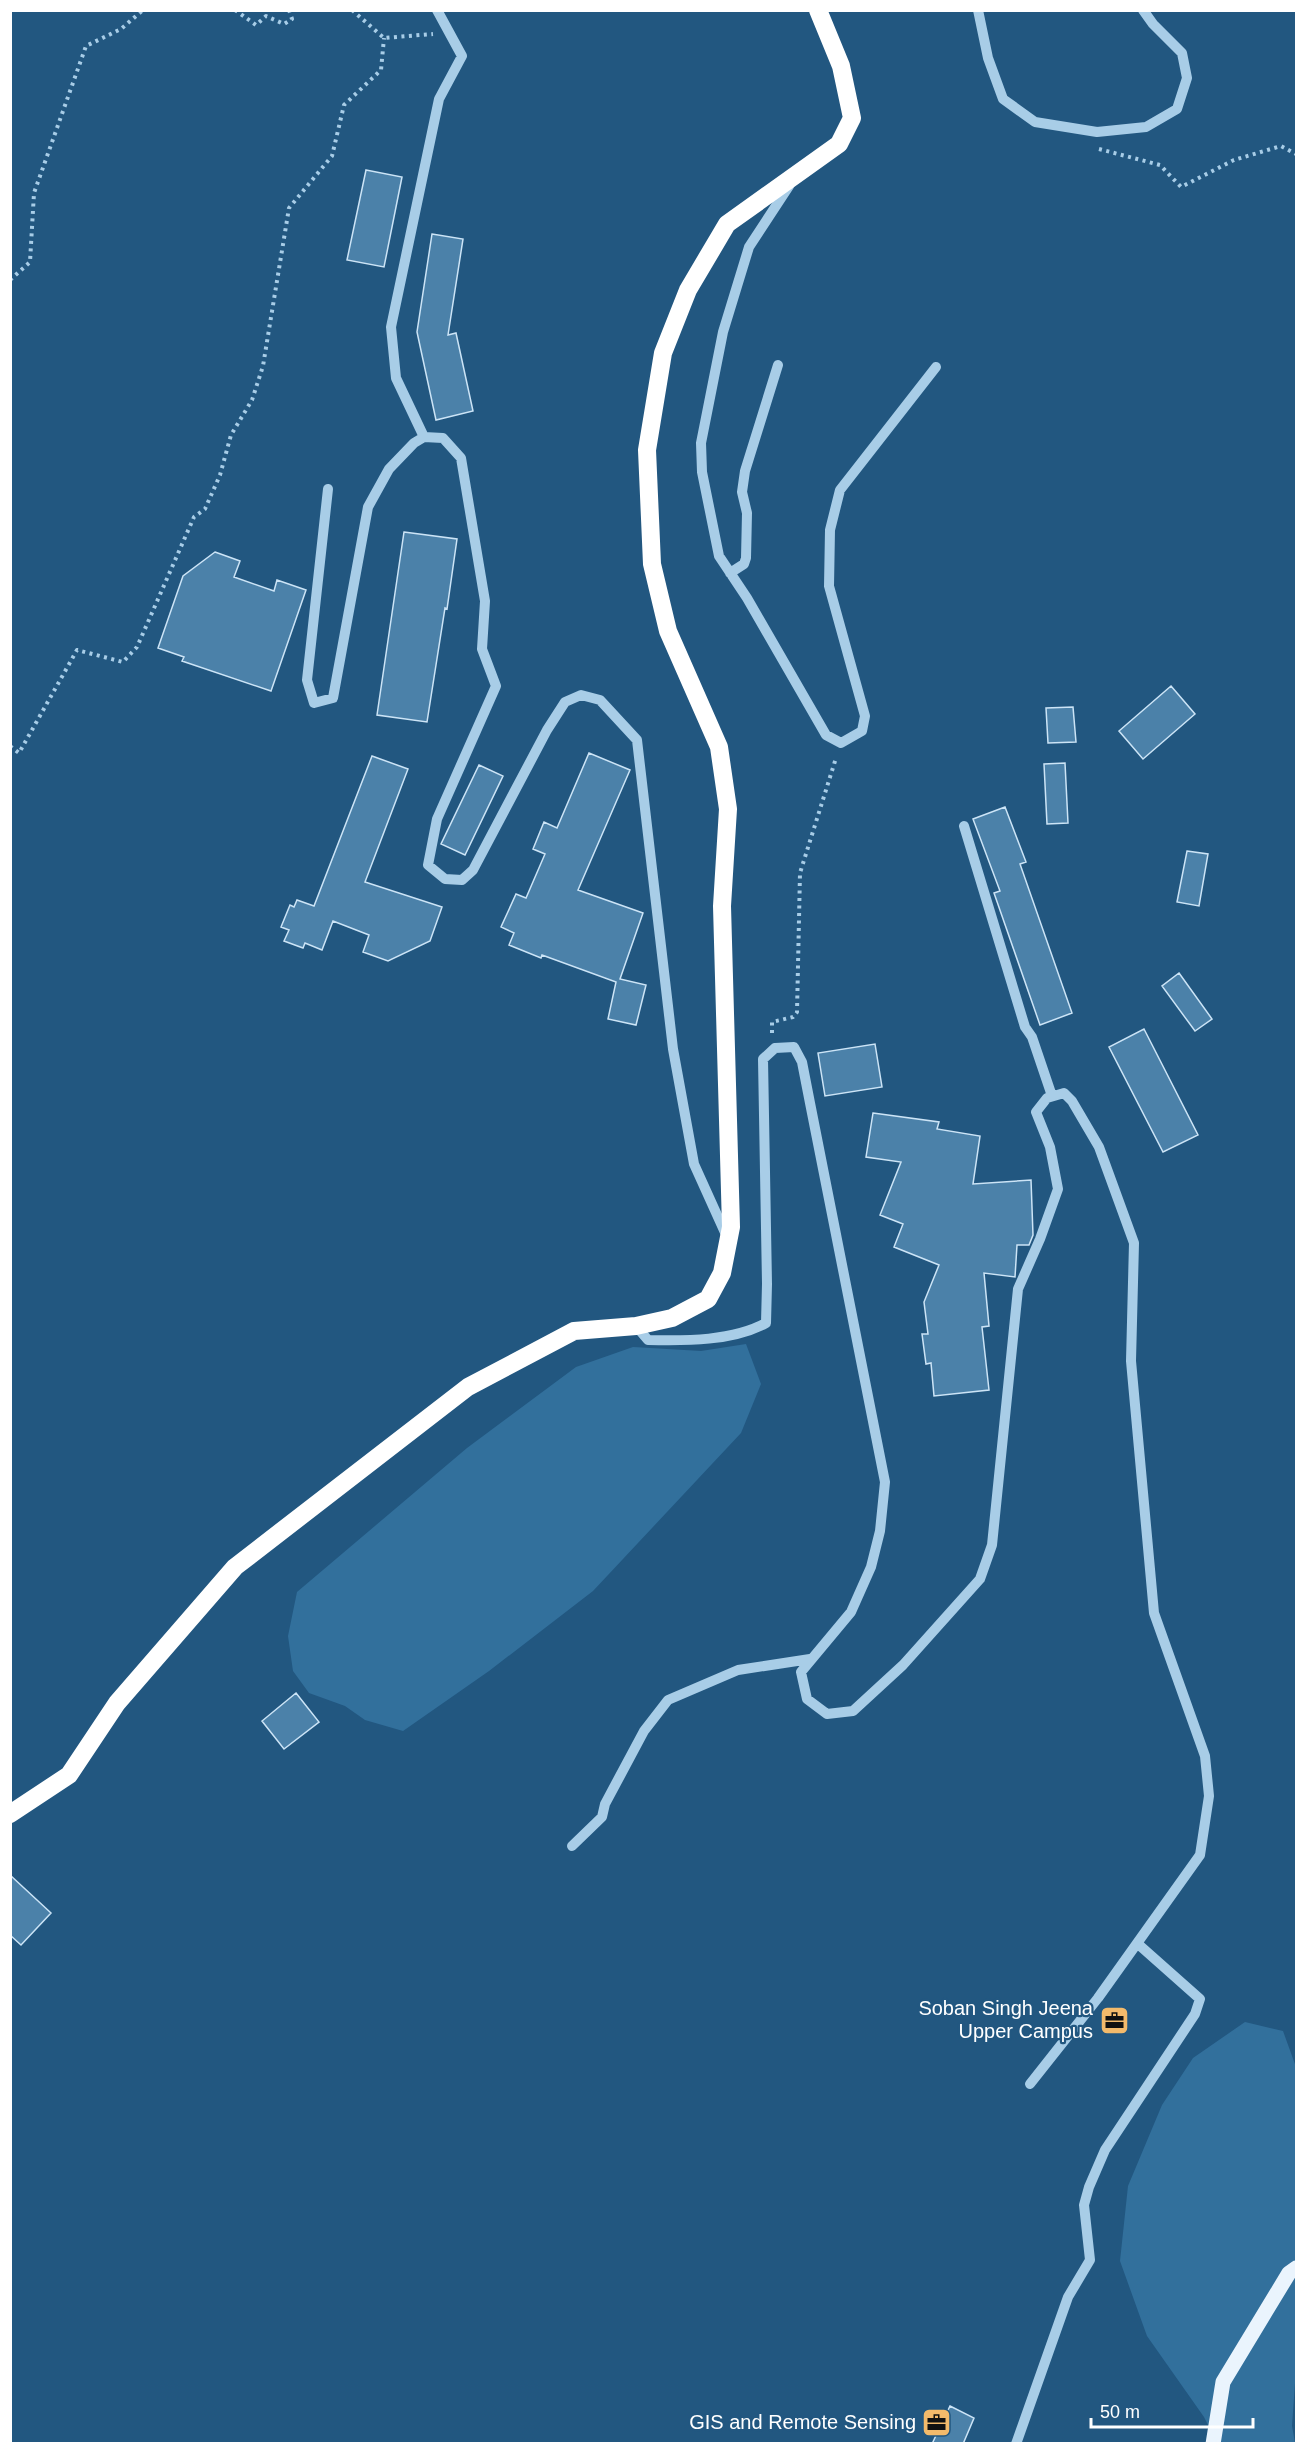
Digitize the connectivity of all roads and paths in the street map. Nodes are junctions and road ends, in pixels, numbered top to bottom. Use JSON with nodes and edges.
{"nodes":[{"id":1,"x":143,"y":10,"type":"edge"},
{"id":2,"x":235,"y":10,"type":"edge"},
{"id":3,"x":289,"y":10,"type":"edge"},
{"id":4,"x":352,"y":10,"type":"edge"},
{"id":5,"x":437,"y":10,"type":"edge"},
{"id":6,"x":818,"y":10,"type":"edge"},
{"id":7,"x":978,"y":10,"type":"edge"},
{"id":8,"x":1143,"y":10,"type":"edge"},
{"id":9,"x":449,"y":33,"type":"junction"},
{"id":10,"x":384,"y":38,"type":"junction"},
{"id":11,"x":1096,"y":132,"type":"junction"},
{"id":12,"x":1296,"y":154,"type":"edge"},
{"id":13,"x":795,"y":176,"type":"junction"},
{"id":14,"x":10,"y":280,"type":"edge"},
{"id":15,"x":778,"y":365,"type":"dead end"},
{"id":16,"x":936,"y":367,"type":"dead end"},
{"id":17,"x":424,"y":437,"type":"junction"},
{"id":18,"x":328,"y":489,"type":"dead end"},
{"id":19,"x":730,"y":573,"type":"junction"},
{"id":20,"x":841,"y":743,"type":"junction"},
{"id":21,"x":10,"y":746,"type":"edge"},
{"id":22,"x":964,"y":826,"type":"dead end"},
{"id":23,"x":775,"y":1048,"type":"junction"},
{"id":24,"x":1052,"y":1096,"type":"junction"},
{"id":25,"x":729,"y":1240,"type":"junction"},
{"id":26,"x":636,"y":1326,"type":"junction"},
{"id":27,"x":810,"y":1659,"type":"junction"},
{"id":28,"x":10,"y":1814,"type":"edge"},
{"id":29,"x":572,"y":1846,"type":"dead end"},
{"id":30,"x":1138,"y":1944,"type":"junction"},
{"id":31,"x":1030,"y":2084,"type":"dead end"},
{"id":32,"x":1296,"y":2268,"type":"edge"},
{"id":33,"x":1016,"y":2444,"type":"edge"},
{"id":34,"x":1213,"y":2444,"type":"edge"}],
"edges":[{"from":1,"to":14,"type":"path"},
{"from":2,"to":3,"type":"path"},
{"from":4,"to":10,"type":"path"},
{"from":5,"to":9,"type":"street"},
{"from":6,"to":13,"type":"highway"},
{"from":7,"to":11,"type":"street"},
{"from":8,"to":11,"type":"street"},
{"from":9,"to":10,"type":"path"},
{"from":9,"to":17,"type":"street"},
{"from":10,"to":21,"type":"path"},
{"from":11,"to":12,"type":"path"},
{"from":13,"to":19,"type":"street"},
{"from":13,"to":25,"type":"highway"},
{"from":15,"to":19,"type":"street"},
{"from":16,"to":20,"type":"street"},
{"from":17,"to":18,"type":"street"},
{"from":17,"to":25,"type":"street"},
{"from":19,"to":20,"type":"street"},
{"from":20,"to":23,"type":"path"},
{"from":22,"to":24,"type":"street"},
{"from":23,"to":26,"type":"street"},
{"from":23,"to":27,"type":"street"},
{"from":24,"to":27,"type":"street"},
{"from":24,"to":30,"type":"street"},
{"from":25,"to":26,"type":"highway"},
{"from":26,"to":28,"type":"highway"},
{"from":27,"to":29,"type":"street"},
{"from":30,"to":31,"type":"street"},
{"from":30,"to":33,"type":"street"},
{"from":32,"to":34,"type":"main road"}]}
